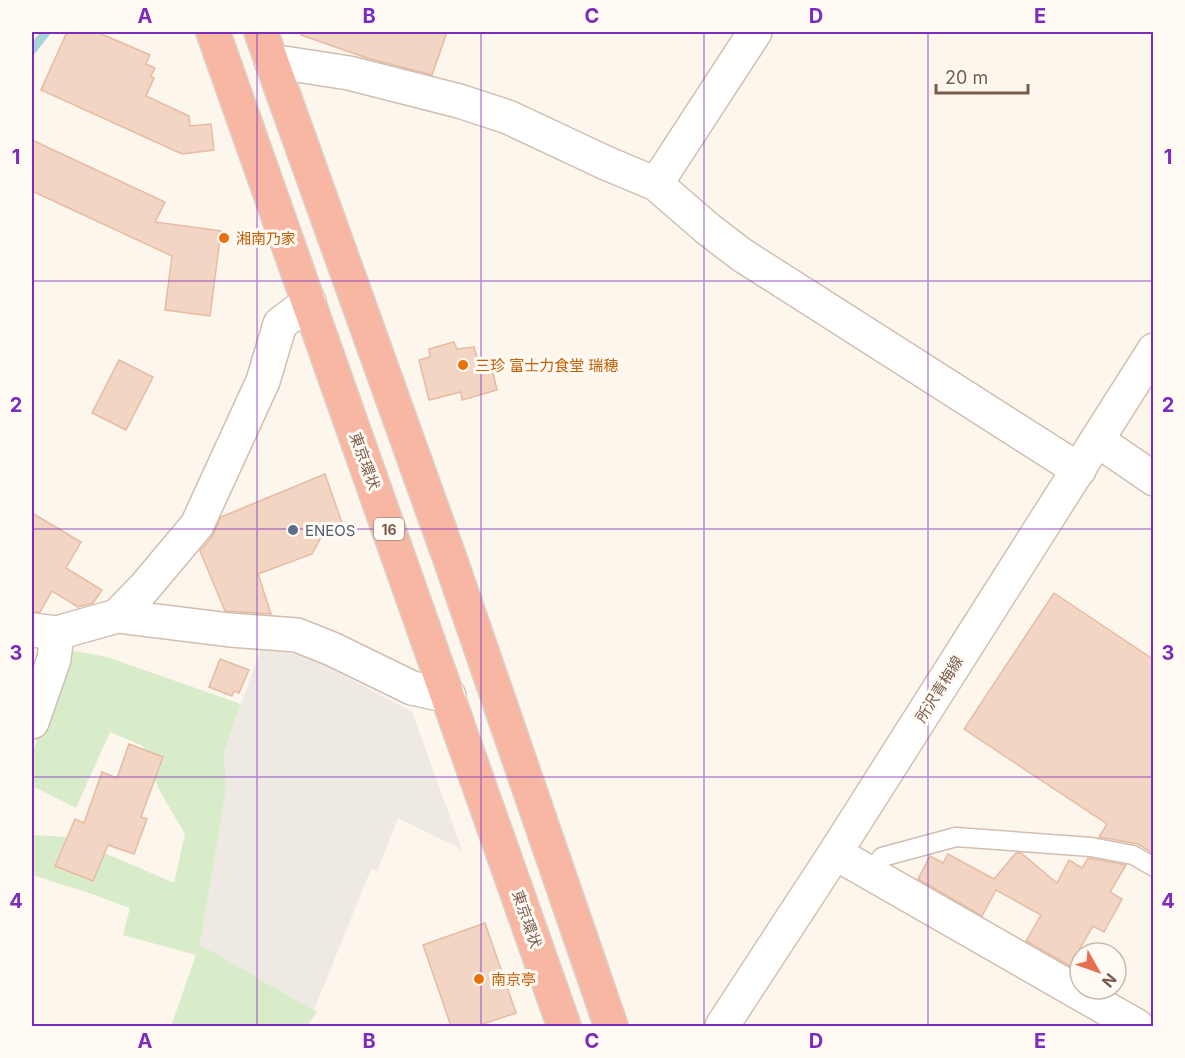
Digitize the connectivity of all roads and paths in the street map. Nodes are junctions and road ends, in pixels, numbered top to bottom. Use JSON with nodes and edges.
{"nodes":[{"id":1,"x":213,"y":32,"type":"edge"},
{"id":2,"x":755,"y":32,"type":"edge"},
{"id":3,"x":266,"y":46,"type":"edge"},
{"id":4,"x":656,"y":184,"type":"junction"},
{"id":5,"x":309,"y":303,"type":"junction"},
{"id":6,"x":1154,"y":350,"type":"edge"},
{"id":7,"x":1097,"y":440,"type":"junction"},
{"id":8,"x":1079,"y":470,"type":"junction"},
{"id":9,"x":1154,"y":479,"type":"edge"},
{"id":10,"x":117,"y":616,"type":"junction"},
{"id":11,"x":44,"y":632,"type":"edge"},
{"id":12,"x":448,"y":696,"type":"junction"},
{"id":13,"x":32,"y":722,"type":"edge"},
{"id":14,"x":835,"y":853,"type":"junction"},
{"id":15,"x":1154,"y":867,"type":"edge"},
{"id":16,"x":869,"y":873,"type":"junction"},
{"id":17,"x":564,"y":1026,"type":"edge"},
{"id":18,"x":611,"y":1026,"type":"edge"},
{"id":19,"x":722,"y":1026,"type":"edge"},
{"id":20,"x":1137,"y":1026,"type":"edge"}],
"edges":[{"from":1,"to":5,"type":"highway","name":"東京環状","number":"16"},
{"from":2,"to":4,"type":"street"},
{"from":3,"to":4,"type":"street"},
{"from":3,"to":18,"type":"highway"},
{"from":4,"to":8,"type":"street"},
{"from":5,"to":10,"type":"street"},
{"from":5,"to":12,"type":"highway","name":"東京環状","number":"16"},
{"from":6,"to":7,"type":"street","name":"所沢青梅線"},
{"from":7,"to":8,"type":"street","name":"所沢青梅線"},
{"from":7,"to":9,"type":"street"},
{"from":8,"to":14,"type":"street","name":"所沢青梅線"},
{"from":10,"to":11,"type":"street"},
{"from":10,"to":12,"type":"street"},
{"from":11,"to":13,"type":"street"},
{"from":12,"to":17,"type":"highway","name":"東京環状","number":"16"},
{"from":14,"to":16,"type":"street"},
{"from":14,"to":19,"type":"street","name":"所沢青梅線"},
{"from":15,"to":16,"type":"lane"},
{"from":16,"to":20,"type":"street"}]}
